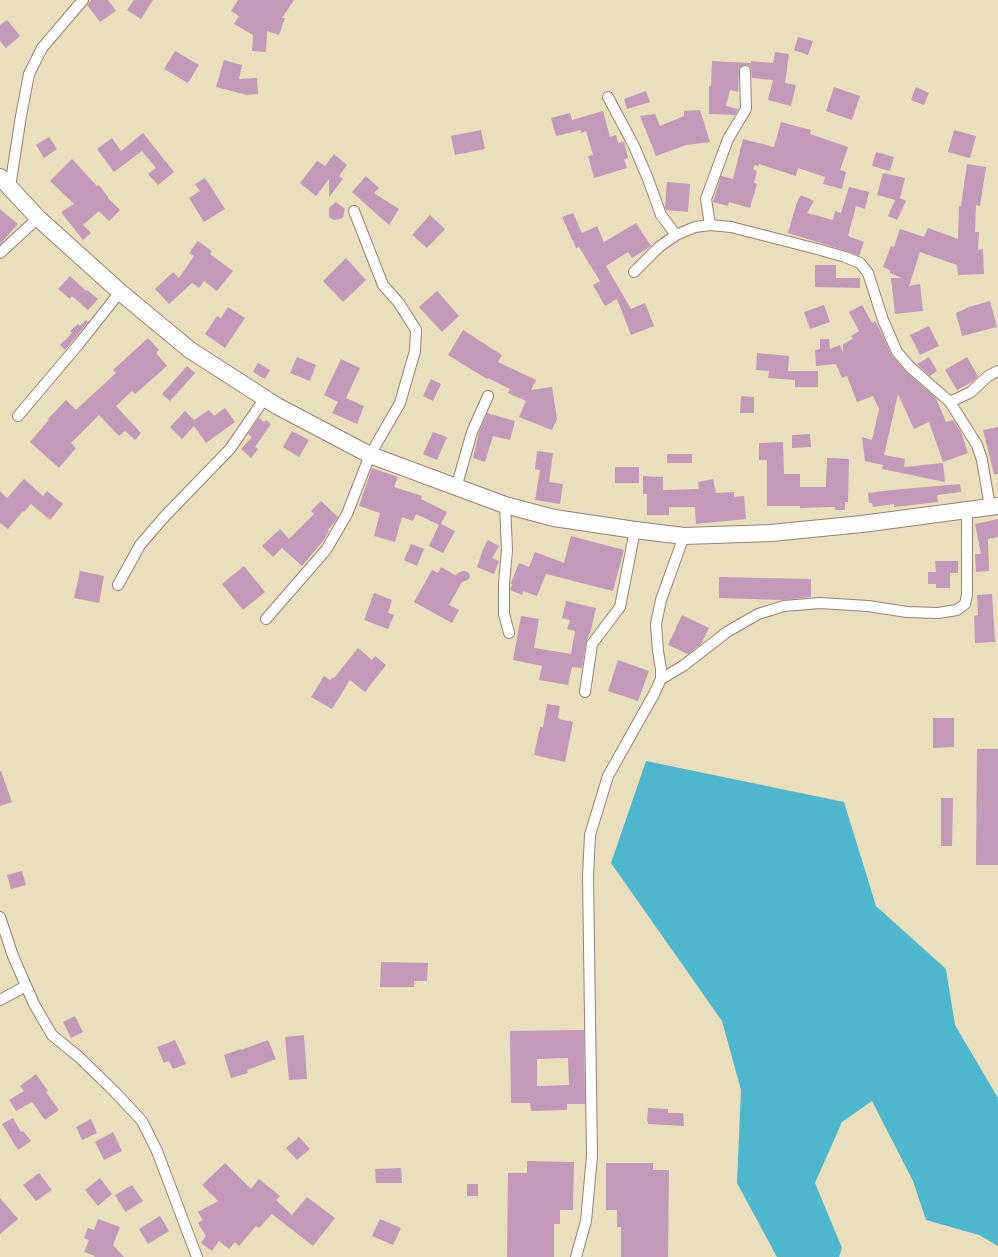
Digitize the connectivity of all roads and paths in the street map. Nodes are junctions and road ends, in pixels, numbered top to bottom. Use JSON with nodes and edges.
{"nodes":[{"id":1,"x":83,"y":0,"type":"edge"},
{"id":2,"x":745,"y":72,"type":"dead end"},
{"id":3,"x":608,"y":97,"type":"dead end"},
{"id":4,"x":5,"y":182,"type":"edge"},
{"id":5,"x":354,"y":211,"type":"dead end"},
{"id":6,"x":38,"y":218,"type":"junction"},
{"id":7,"x":710,"y":224,"type":"junction"},
{"id":8,"x":676,"y":235,"type":"junction"},
{"id":9,"x":0,"y":253,"type":"edge"},
{"id":10,"x":634,"y":272,"type":"dead end"},
{"id":11,"x":120,"y":292,"type":"junction"},
{"id":12,"x":998,"y":371,"type":"edge"},
{"id":13,"x":488,"y":396,"type":"dead end"},
{"id":14,"x":265,"y":398,"type":"junction"},
{"id":15,"x":950,"y":402,"type":"junction"},
{"id":16,"x":18,"y":416,"type":"dead end"},
{"id":17,"x":370,"y":455,"type":"junction"},
{"id":18,"x":456,"y":488,"type":"junction"},
{"id":19,"x":505,"y":505,"type":"junction"},
{"id":20,"x":994,"y":506,"type":"edge"},
{"id":21,"x":967,"y":510,"type":"junction"},
{"id":22,"x":636,"y":530,"type":"junction"},
{"id":23,"x":684,"y":536,"type":"junction"},
{"id":24,"x":118,"y":584,"type":"dead end"},
{"id":25,"x":266,"y":619,"type":"dead end"},
{"id":26,"x":509,"y":633,"type":"dead end"},
{"id":27,"x":661,"y":679,"type":"junction"},
{"id":28,"x":585,"y":692,"type":"dead end"},
{"id":29,"x":0,"y":917,"type":"edge"},
{"id":30,"x":26,"y":986,"type":"junction"},
{"id":31,"x":0,"y":1000,"type":"edge"},
{"id":32,"x":197,"y":1257,"type":"edge"},
{"id":33,"x":576,"y":1257,"type":"edge"}],
"edges":[{"from":1,"to":4,"type":"street"},
{"from":2,"to":7,"type":"street"},
{"from":3,"to":8,"type":"street"},
{"from":4,"to":6,"type":"main road"},
{"from":5,"to":17,"type":"street"},
{"from":6,"to":9,"type":"street"},
{"from":6,"to":11,"type":"main road"},
{"from":7,"to":8,"type":"street"},
{"from":7,"to":15,"type":"street"},
{"from":8,"to":10,"type":"street"},
{"from":11,"to":14,"type":"main road"},
{"from":11,"to":16,"type":"street"},
{"from":12,"to":15,"type":"street"},
{"from":13,"to":18,"type":"street"},
{"from":14,"to":17,"type":"main road"},
{"from":14,"to":24,"type":"street"},
{"from":15,"to":20,"type":"street"},
{"from":17,"to":18,"type":"main road"},
{"from":17,"to":25,"type":"street"},
{"from":18,"to":19,"type":"main road"},
{"from":19,"to":22,"type":"main road"},
{"from":19,"to":26,"type":"street"},
{"from":20,"to":21,"type":"main road"},
{"from":21,"to":23,"type":"main road"},
{"from":21,"to":27,"type":"street"},
{"from":22,"to":23,"type":"main road"},
{"from":22,"to":28,"type":"street"},
{"from":23,"to":27,"type":"street"},
{"from":27,"to":33,"type":"street"},
{"from":29,"to":30,"type":"street"},
{"from":30,"to":31,"type":"street"},
{"from":30,"to":32,"type":"street"}]}
